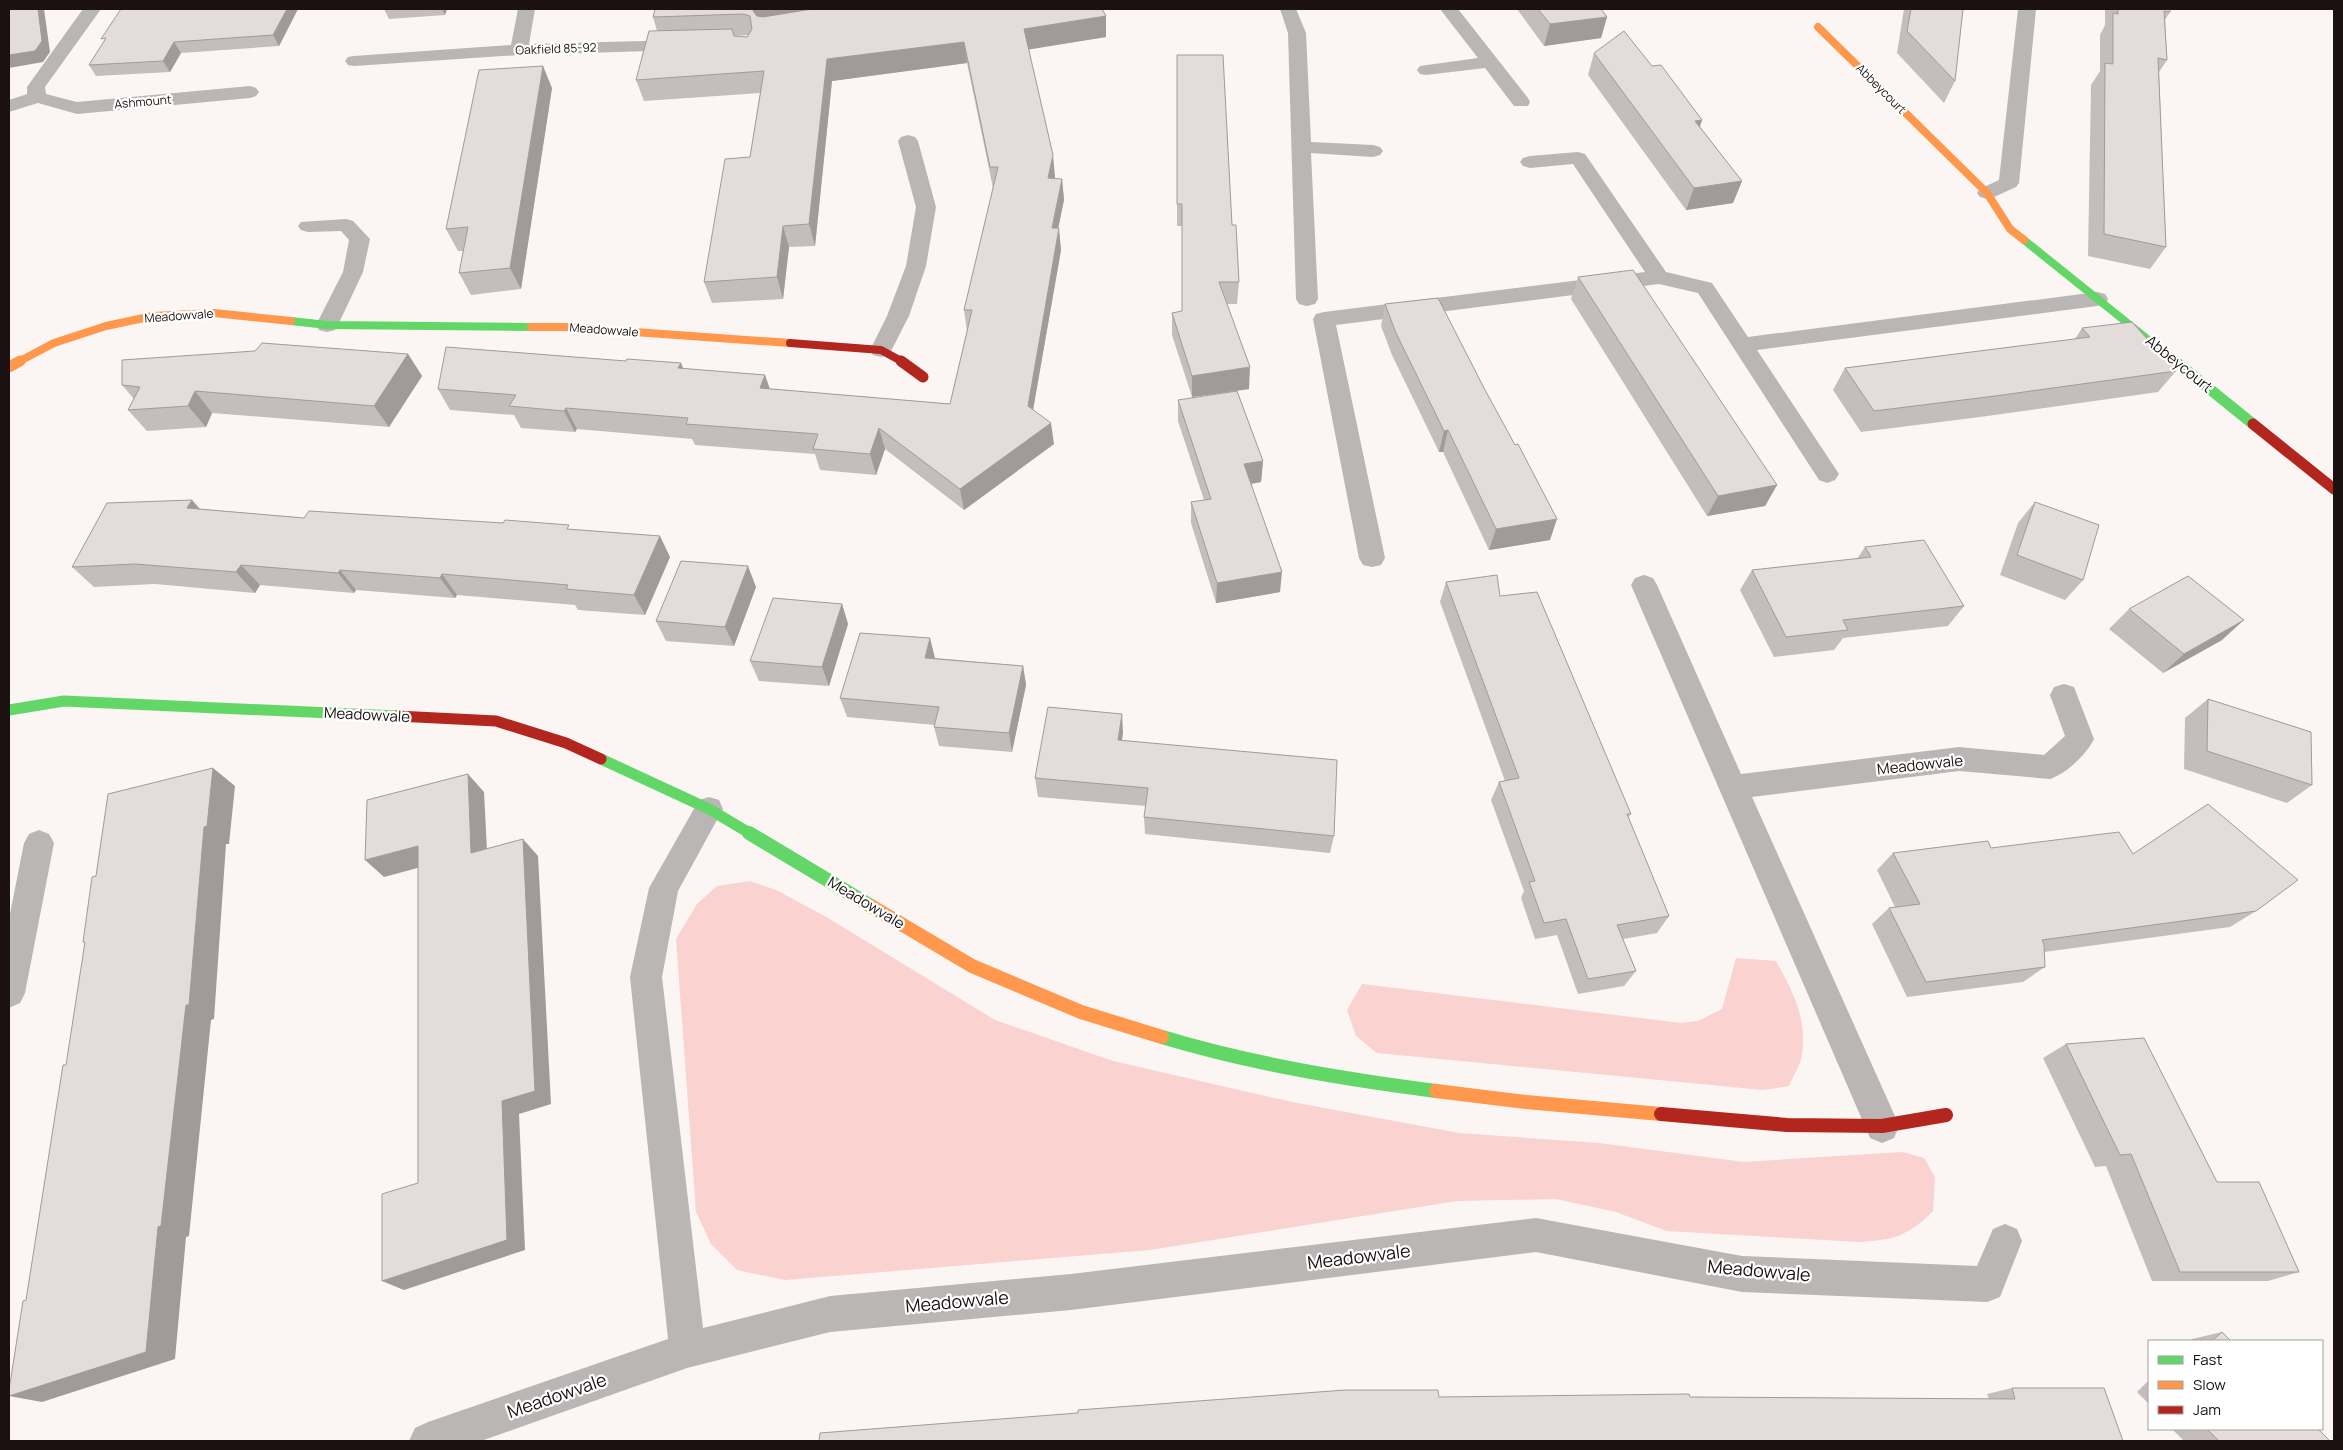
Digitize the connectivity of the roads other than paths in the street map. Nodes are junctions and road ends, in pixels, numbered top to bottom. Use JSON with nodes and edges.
{"nodes":[{"id":1,"x":92,"y":9,"type":"edge"},
{"id":2,"x":526,"y":9,"type":"edge"},
{"id":3,"x":1288,"y":9,"type":"edge"},
{"id":4,"x":1449,"y":9,"type":"edge"},
{"id":5,"x":2028,"y":9,"type":"edge"},
{"id":6,"x":1818,"y":27,"type":"dead end"},
{"id":7,"x":698,"y":44,"type":"edge"},
{"id":8,"x":519,"y":50,"type":"junction"},
{"id":9,"x":354,"y":61,"type":"dead end"},
{"id":10,"x":1490,"y":62,"type":"junction"},
{"id":11,"x":1426,"y":70,"type":"dead end"},
{"id":12,"x":250,"y":92,"type":"dead end"},
{"id":13,"x":37,"y":97,"type":"junction"},
{"id":14,"x":1522,"y":102,"type":"dead end"},
{"id":15,"x":9,"y":106,"type":"edge"},
{"id":16,"x":908,"y":140,"type":"dead end"},
{"id":17,"x":1301,"y":148,"type":"junction"},
{"id":18,"x":1374,"y":151,"type":"dead end"},
{"id":19,"x":1530,"y":162,"type":"dead end"},
{"id":20,"x":1987,"y":194,"type":"junction"},
{"id":21,"x":308,"y":226,"type":"dead end"},
{"id":22,"x":1659,"y":277,"type":"junction"},
{"id":23,"x":1307,"y":299,"type":"dead end"},
{"id":24,"x":2097,"y":299,"type":"junction"},
{"id":25,"x":327,"y":325,"type":"junction"},
{"id":26,"x":1743,"y":345,"type":"junction"},
{"id":27,"x":881,"y":350,"type":"junction"},
{"id":28,"x":9,"y":367,"type":"edge"},
{"id":29,"x":923,"y":376,"type":"dead end"},
{"id":30,"x":1826,"y":474,"type":"dead end"},
{"id":31,"x":2334,"y":489,"type":"edge"},
{"id":32,"x":1372,"y":558,"type":"dead end"},
{"id":33,"x":1644,"y":586,"type":"dead end"},
{"id":34,"x":2064,"y":695,"type":"dead end"},
{"id":35,"x":9,"y":710,"type":"edge"},
{"id":36,"x":1734,"y":786,"type":"junction"},
{"id":37,"x":709,"y":809,"type":"junction"},
{"id":38,"x":40,"y":842,"type":"dead end"},
{"id":39,"x":9,"y":993,"type":"edge"},
{"id":40,"x":1946,"y":1115,"type":"dead end"},
{"id":41,"x":1882,"y":1126,"type":"junction"},
{"id":42,"x":2005,"y":1242,"type":"dead end"},
{"id":43,"x":687,"y":1350,"type":"junction"},
{"id":44,"x":428,"y":1441,"type":"edge"}],
"edges":[{"from":1,"to":13,"type":"street"},
{"from":2,"to":8,"type":"street"},
{"from":3,"to":17,"type":"street"},
{"from":4,"to":10,"type":"street"},
{"from":5,"to":20,"type":"street"},
{"from":6,"to":20,"type":"street","name":"Abbeycourt"},
{"from":7,"to":8,"type":"street","name":"Oakfield 85-92"},
{"from":8,"to":9,"type":"street","name":"Oakfield 85-92"},
{"from":10,"to":11,"type":"street"},
{"from":10,"to":14,"type":"street"},
{"from":12,"to":13,"type":"street","name":"Ashmount"},
{"from":13,"to":15,"type":"street"},
{"from":16,"to":27,"type":"street"},
{"from":17,"to":18,"type":"street"},
{"from":17,"to":23,"type":"street"},
{"from":19,"to":22,"type":"street"},
{"from":20,"to":24,"type":"street","name":"Abbeycourt"},
{"from":21,"to":25,"type":"street"},
{"from":22,"to":26,"type":"street"},
{"from":22,"to":32,"type":"street"},
{"from":24,"to":26,"type":"street"},
{"from":24,"to":31,"type":"street","name":"Abbeycourt"},
{"from":25,"to":27,"type":"street","name":"Meadowvale"},
{"from":25,"to":28,"type":"street","name":"Meadowvale"},
{"from":26,"to":30,"type":"street"},
{"from":27,"to":29,"type":"street","name":"Meadowvale"},
{"from":33,"to":36,"type":"street"},
{"from":34,"to":36,"type":"street","name":"Meadowvale"},
{"from":35,"to":37,"type":"street","name":"Meadowvale"},
{"from":36,"to":41,"type":"street"},
{"from":37,"to":41,"type":"street","name":"Meadowvale"},
{"from":37,"to":43,"type":"street"},
{"from":38,"to":39,"type":"street"},
{"from":40,"to":41,"type":"street","name":"Meadowvale"},
{"from":42,"to":43,"type":"street","name":"Meadowvale"},
{"from":43,"to":44,"type":"street","name":"Meadowvale"}]}
